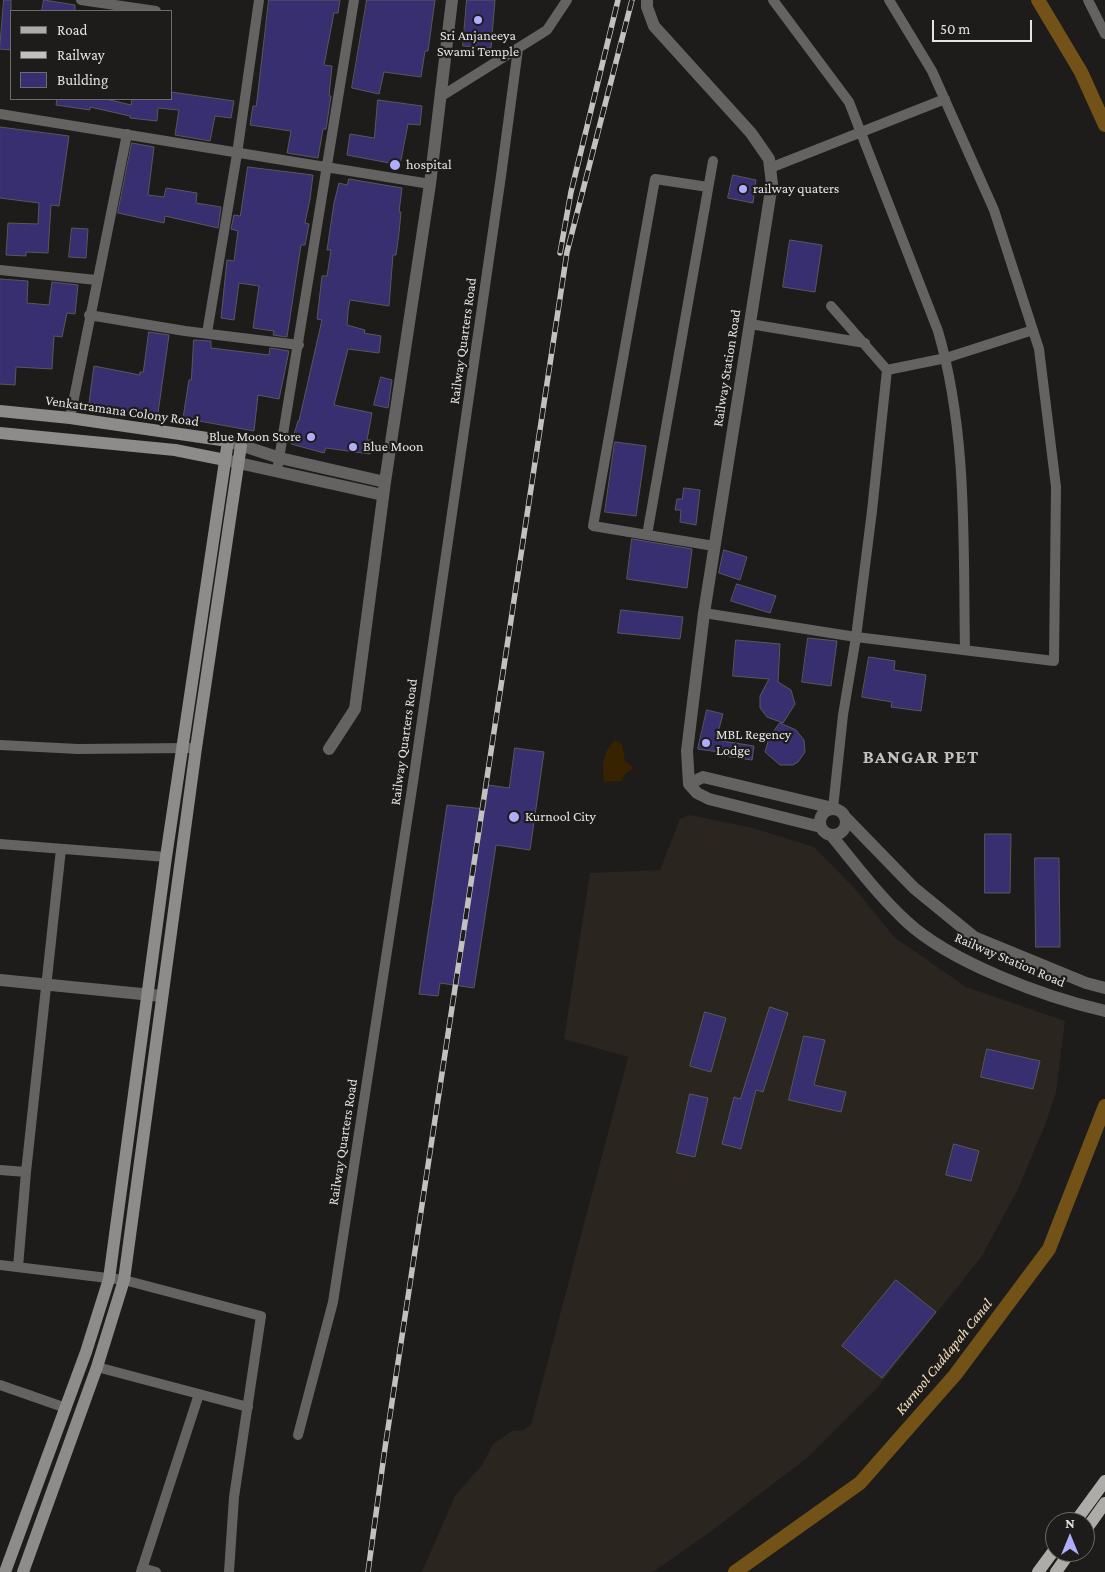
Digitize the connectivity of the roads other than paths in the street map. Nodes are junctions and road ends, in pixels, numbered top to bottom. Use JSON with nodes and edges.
{"nodes":[{"id":1,"x":81,"y":0,"type":"edge"},
{"id":2,"x":259,"y":0,"type":"edge"},
{"id":3,"x":354,"y":0,"type":"edge"},
{"id":4,"x":452,"y":0,"type":"edge"},
{"id":5,"x":567,"y":0,"type":"edge"},
{"id":6,"x":647,"y":0,"type":"edge"},
{"id":7,"x":773,"y":0,"type":"edge"},
{"id":8,"x":889,"y":0,"type":"edge"},
{"id":9,"x":1088,"y":0,"type":"edge"},
{"id":10,"x":149,"y":10,"type":"edge"},
{"id":11,"x":1102,"y":19,"type":"edge"},
{"id":12,"x":1105,"y":34,"type":"edge"},
{"id":13,"x":518,"y":49,"type":"junction"},
{"id":14,"x":440,"y":97,"type":"junction"},
{"id":15,"x":945,"y":99,"type":"junction"},
{"id":16,"x":0,"y":114,"type":"edge"},
{"id":17,"x":860,"y":132,"type":"junction"},
{"id":18,"x":127,"y":134,"type":"junction"},
{"id":19,"x":237,"y":154,"type":"junction"},
{"id":20,"x":713,"y":161,"type":"dead end"},
{"id":21,"x":328,"y":168,"type":"junction"},
{"id":22,"x":770,"y":168,"type":"junction"},
{"id":23,"x":430,"y":184,"type":"junction"},
{"id":24,"x":708,"y":187,"type":"junction"},
{"id":25,"x":0,"y":270,"type":"edge"},
{"id":26,"x":96,"y":280,"type":"junction"},
{"id":27,"x":831,"y":306,"type":"dead end"},
{"id":28,"x":89,"y":315,"type":"junction"},
{"id":29,"x":750,"y":324,"type":"junction"},
{"id":30,"x":1033,"y":330,"type":"junction"},
{"id":31,"x":207,"y":333,"type":"junction"},
{"id":32,"x":865,"y":343,"type":"junction"},
{"id":33,"x":299,"y":345,"type":"junction"},
{"id":34,"x":946,"y":358,"type":"junction"},
{"id":35,"x":887,"y":370,"type":"junction"},
{"id":36,"x":0,"y":412,"type":"edge"},
{"id":37,"x":70,"y":418,"type":"junction"},
{"id":38,"x":0,"y":433,"type":"edge"},
{"id":39,"x":228,"y":441,"type":"junction"},
{"id":40,"x":241,"y":446,"type":"junction"},
{"id":41,"x":280,"y":458,"type":"junction"},
{"id":42,"x":224,"y":460,"type":"junction"},
{"id":43,"x":239,"y":463,"type":"junction"},
{"id":44,"x":276,"y":472,"type":"junction"},
{"id":45,"x":384,"y":488,"type":"junction"},
{"id":46,"x":646,"y":535,"type":"junction"},
{"id":47,"x":714,"y":546,"type":"junction"},
{"id":48,"x":704,"y":613,"type":"junction"},
{"id":49,"x":856,"y":637,"type":"junction"},
{"id":50,"x":965,"y":650,"type":"junction"},
{"id":51,"x":0,"y":744,"type":"edge"},
{"id":52,"x":190,"y":748,"type":"junction"},
{"id":53,"x":329,"y":749,"type":"dead end"},
{"id":54,"x":689,"y":784,"type":"junction"},
{"id":55,"x":833,"y":808,"type":"junction"},
{"id":56,"x":846,"y":818,"type":"junction"},
{"id":57,"x":826,"y":831,"type":"junction"},
{"id":58,"x":0,"y":844,"type":"edge"},
{"id":59,"x":62,"y":849,"type":"junction"},
{"id":60,"x":166,"y":857,"type":"junction"},
{"id":61,"x":0,"y":980,"type":"edge"},
{"id":62,"x":47,"y":985,"type":"junction"},
{"id":63,"x":1105,"y":988,"type":"edge"},
{"id":64,"x":148,"y":995,"type":"junction"},
{"id":65,"x":162,"y":996,"type":"junction"},
{"id":66,"x":1105,"y":1011,"type":"edge"},
{"id":67,"x":0,"y":1170,"type":"edge"},
{"id":68,"x":26,"y":1172,"type":"junction"},
{"id":69,"x":0,"y":1265,"type":"edge"},
{"id":70,"x":18,"y":1267,"type":"junction"},
{"id":71,"x":109,"y":1278,"type":"junction"},
{"id":72,"x":124,"y":1280,"type":"junction"},
{"id":73,"x":98,"y":1367,"type":"junction"},
{"id":74,"x":0,"y":1385,"type":"edge"},
{"id":75,"x":199,"y":1394,"type":"junction"},
{"id":76,"x":248,"y":1407,"type":"junction"},
{"id":77,"x":66,"y":1408,"type":"junction"},
{"id":78,"x":298,"y":1435,"type":"dead end"},
{"id":79,"x":1105,"y":1481,"type":"edge"},
{"id":80,"x":1105,"y":1503,"type":"edge"},
{"id":81,"x":1082,"y":1512,"type":"edge"},
{"id":82,"x":1095,"y":1517,"type":"edge"},
{"id":83,"x":1046,"y":1562,"type":"edge"},
{"id":84,"x":141,"y":1570,"type":"edge"},
{"id":85,"x":5,"y":1572,"type":"edge"},
{"id":86,"x":23,"y":1572,"type":"edge"},
{"id":87,"x":156,"y":1572,"type":"edge"},
{"id":88,"x":229,"y":1572,"type":"edge"},
{"id":89,"x":1038,"y":1572,"type":"edge"}],
"edges":[{"from":1,"to":10,"type":"street"},
{"from":2,"to":19,"type":"street"},
{"from":3,"to":21,"type":"street"},
{"from":4,"to":14,"type":"street"},
{"from":5,"to":13,"type":"street"},
{"from":6,"to":22,"type":"street","name":"Railway Station Road"},
{"from":7,"to":17,"type":"street"},
{"from":8,"to":15,"type":"street"},
{"from":9,"to":11,"type":"street"},
{"from":11,"to":12,"type":"street"},
{"from":13,"to":14,"type":"street"},
{"from":13,"to":78,"type":"street","name":"Railway Quarters Road"},
{"from":14,"to":23,"type":"street"},
{"from":15,"to":17,"type":"street"},
{"from":15,"to":30,"type":"street"},
{"from":16,"to":18,"type":"street"},
{"from":17,"to":22,"type":"street"},
{"from":17,"to":34,"type":"street"},
{"from":18,"to":19,"type":"street"},
{"from":18,"to":26,"type":"street"},
{"from":19,"to":21,"type":"street"},
{"from":19,"to":31,"type":"street"},
{"from":20,"to":24,"type":"street"},
{"from":21,"to":23,"type":"street"},
{"from":21,"to":33,"type":"street"},
{"from":22,"to":29,"type":"street","name":"Railway Station Road"},
{"from":23,"to":45,"type":"street"},
{"from":24,"to":46,"type":"street"},
{"from":24,"to":46,"type":"street"},
{"from":25,"to":26,"type":"street"},
{"from":26,"to":28,"type":"street"},
{"from":27,"to":32,"type":"street"},
{"from":28,"to":31,"type":"street"},
{"from":28,"to":37,"type":"street"},
{"from":29,"to":32,"type":"street"},
{"from":29,"to":47,"type":"street","name":"Railway Station Road"},
{"from":30,"to":34,"type":"street"},
{"from":30,"to":50,"type":"street"},
{"from":31,"to":33,"type":"street"},
{"from":32,"to":35,"type":"street"},
{"from":33,"to":41,"type":"street"},
{"from":34,"to":35,"type":"street"},
{"from":34,"to":50,"type":"street"},
{"from":35,"to":49,"type":"street"},
{"from":36,"to":37,"type":"main road","name":"Venkatramana Colony Road"},
{"from":37,"to":39,"type":"main road","name":"Venkatramana Colony Road"},
{"from":38,"to":42,"type":"main road"},
{"from":39,"to":40,"type":"street","name":"Venkatramana Colony Road"},
{"from":39,"to":42,"type":"main road"},
{"from":40,"to":41,"type":"street","name":"Venkatramana Colony Road"},
{"from":40,"to":43,"type":"main road"},
{"from":41,"to":44,"type":"street"},
{"from":41,"to":45,"type":"street","name":"Venkatramana Colony Road"},
{"from":42,"to":43,"type":"street"},
{"from":42,"to":52,"type":"main road"},
{"from":43,"to":44,"type":"street"},
{"from":43,"to":52,"type":"main road"},
{"from":44,"to":45,"type":"street"},
{"from":45,"to":53,"type":"street"},
{"from":46,"to":47,"type":"street"},
{"from":47,"to":48,"type":"street","name":"Railway Station Road"},
{"from":48,"to":49,"type":"street"},
{"from":48,"to":54,"type":"street","name":"Railway Station Road"},
{"from":49,"to":50,"type":"street"},
{"from":49,"to":55,"type":"street"},
{"from":51,"to":52,"type":"street"},
{"from":52,"to":60,"type":"main road"},
{"from":52,"to":65,"type":"main road"},
{"from":54,"to":55,"type":"street"},
{"from":54,"to":57,"type":"street"},
{"from":55,"to":56,"type":"street"},
{"from":55,"to":57,"type":"street"},
{"from":56,"to":57,"type":"street"},
{"from":56,"to":63,"type":"street","name":"Railway Station Road"},
{"from":57,"to":66,"type":"street","name":"Railway Station Road"},
{"from":58,"to":59,"type":"street"},
{"from":59,"to":60,"type":"street"},
{"from":59,"to":62,"type":"street"},
{"from":60,"to":64,"type":"main road"},
{"from":61,"to":62,"type":"street"},
{"from":62,"to":64,"type":"street"},
{"from":62,"to":68,"type":"street"},
{"from":64,"to":65,"type":"street"},
{"from":64,"to":71,"type":"main road"},
{"from":65,"to":72,"type":"main road"},
{"from":67,"to":68,"type":"street"},
{"from":68,"to":70,"type":"street"},
{"from":69,"to":70,"type":"street"},
{"from":70,"to":71,"type":"street"},
{"from":71,"to":72,"type":"street"},
{"from":71,"to":77,"type":"main road"},
{"from":72,"to":73,"type":"main road"},
{"from":72,"to":76,"type":"street"},
{"from":73,"to":75,"type":"street"},
{"from":73,"to":86,"type":"main road"},
{"from":74,"to":77,"type":"street"},
{"from":75,"to":76,"type":"street"},
{"from":75,"to":84,"type":"street"},
{"from":76,"to":88,"type":"street"},
{"from":77,"to":85,"type":"main road"},
{"from":79,"to":81,"type":"main road"},
{"from":80,"to":82,"type":"main road"},
{"from":83,"to":89,"type":"main road"},
{"from":84,"to":87,"type":"street"}]}
